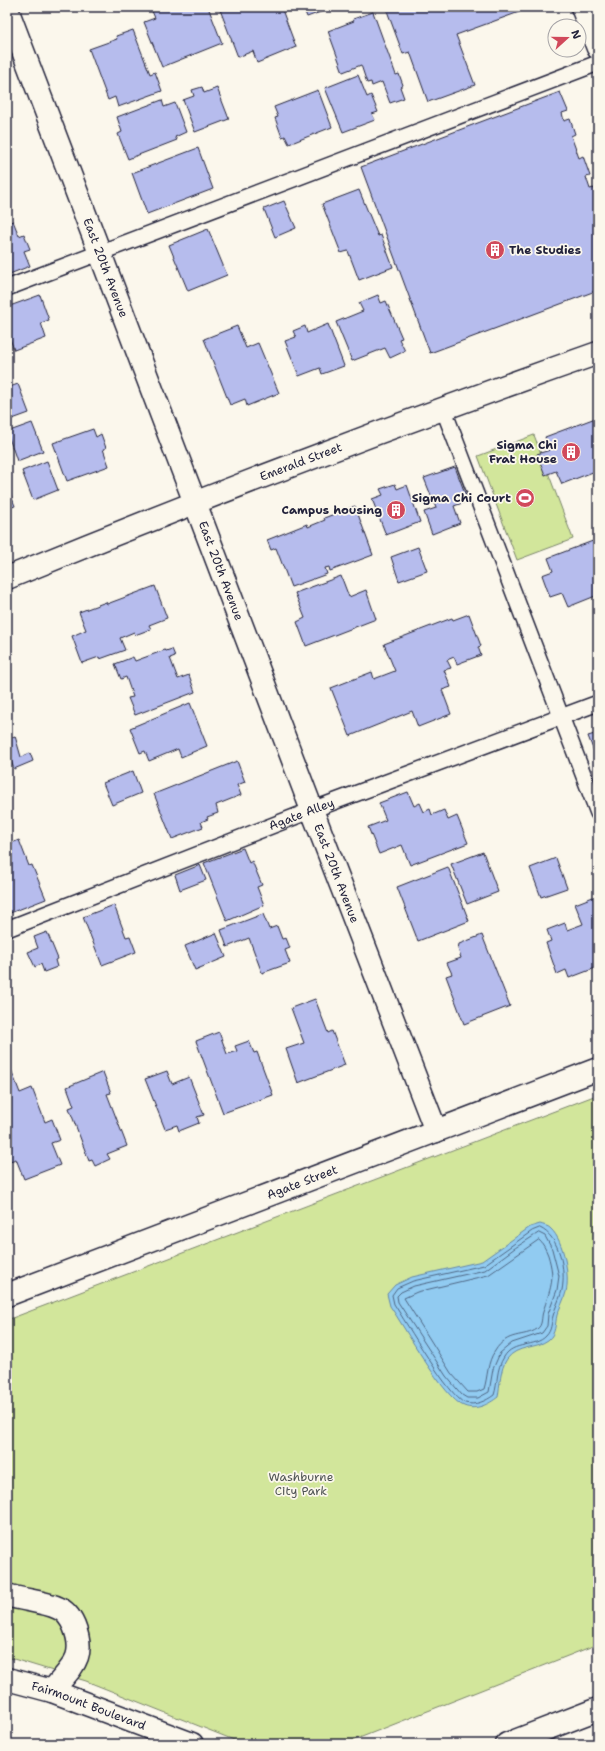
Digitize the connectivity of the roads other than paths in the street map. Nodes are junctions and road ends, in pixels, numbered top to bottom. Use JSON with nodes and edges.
{"nodes":[{"id":1,"x":582,"y":7,"type":"edge"},
{"id":2,"x":7,"y":8,"type":"edge"},
{"id":3,"x":598,"y":48,"type":"edge"},
{"id":4,"x":598,"y":63,"type":"edge"},
{"id":5,"x":101,"y":253,"type":"junction"},
{"id":6,"x":7,"y":288,"type":"edge"},
{"id":7,"x":598,"y":353,"type":"edge"},
{"id":8,"x":443,"y":408,"type":"junction"},
{"id":9,"x":195,"y":503,"type":"junction"},
{"id":10,"x":7,"y":578,"type":"edge"},
{"id":11,"x":598,"y":702,"type":"edge"},
{"id":12,"x":561,"y":717,"type":"junction"},
{"id":13,"x":312,"y":810,"type":"junction"},
{"id":14,"x":598,"y":813,"type":"edge"},
{"id":15,"x":7,"y":929,"type":"edge"},
{"id":16,"x":598,"y":1069,"type":"edge"},
{"id":17,"x":436,"y":1131,"type":"junction"},
{"id":18,"x":7,"y":1295,"type":"edge"},
{"id":19,"x":7,"y":1595,"type":"edge"},
{"id":20,"x":7,"y":1679,"type":"edge"},
{"id":21,"x":52,"y":1691,"type":"junction"},
{"id":22,"x":598,"y":1709,"type":"edge"},
{"id":23,"x":192,"y":1744,"type":"edge"},
{"id":24,"x":507,"y":1744,"type":"edge"}],
"edges":[{"from":1,"to":3,"type":"street"},
{"from":2,"to":5,"type":"street","name":"East 20th Avenue"},
{"from":4,"to":5,"type":"lane"},
{"from":5,"to":6,"type":"lane"},
{"from":5,"to":9,"type":"street","name":"East 20th Avenue"},
{"from":7,"to":8,"type":"street","name":"Emerald Street"},
{"from":8,"to":9,"type":"street","name":"Emerald Street"},
{"from":8,"to":12,"type":"lane"},
{"from":9,"to":10,"type":"street","name":"Emerald Street"},
{"from":9,"to":13,"type":"street","name":"East 20th Avenue"},
{"from":11,"to":12,"type":"lane","name":"Agate Alley"},
{"from":12,"to":13,"type":"lane","name":"Agate Alley"},
{"from":12,"to":14,"type":"lane"},
{"from":13,"to":15,"type":"lane","name":"Agate Alley"},
{"from":13,"to":17,"type":"street","name":"East 20th Avenue"},
{"from":16,"to":17,"type":"street","name":"Agate Street"},
{"from":17,"to":18,"type":"street","name":"Agate Street"},
{"from":19,"to":21,"type":"street"},
{"from":20,"to":21,"type":"street","name":"Fairmount Boulevard"},
{"from":21,"to":23,"type":"street","name":"Fairmount Boulevard"},
{"from":22,"to":24,"type":"street"}]}
